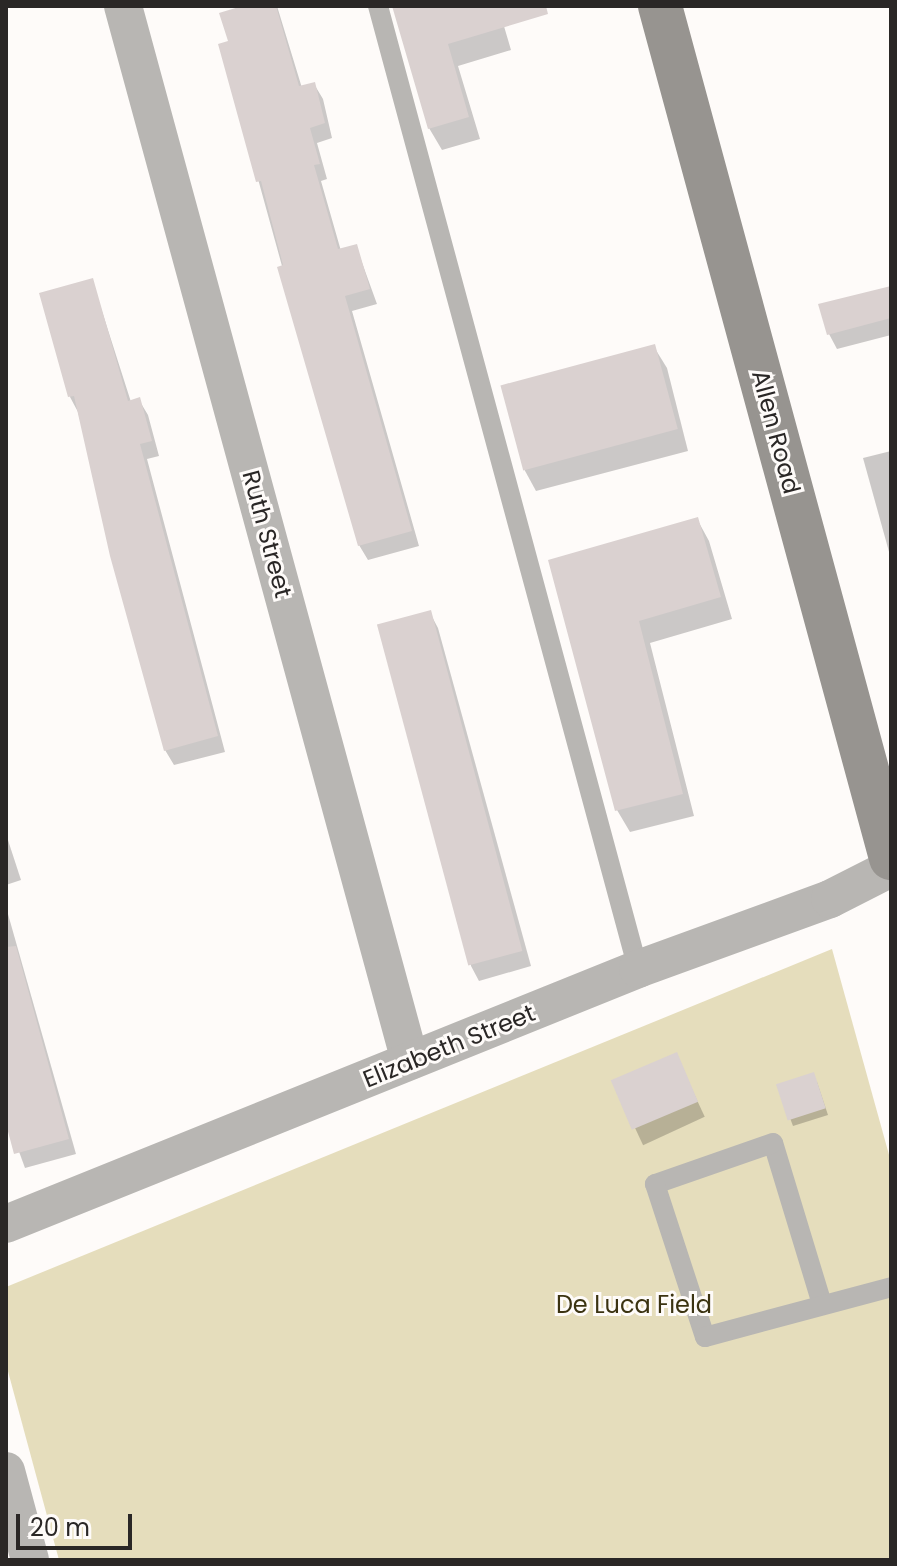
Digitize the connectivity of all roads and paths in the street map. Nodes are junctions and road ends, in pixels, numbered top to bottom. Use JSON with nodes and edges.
{"nodes":[{"id":1,"x":123,"y":6,"type":"edge"},
{"id":2,"x":378,"y":6,"type":"edge"},
{"id":3,"x":660,"y":6,"type":"edge"},
{"id":4,"x":891,"y":858,"type":"edge"},
{"id":5,"x":891,"y":868,"type":"edge"},
{"id":6,"x":638,"y":969,"type":"junction"},
{"id":7,"x":410,"y":1061,"type":"junction"},
{"id":8,"x":6,"y":1224,"type":"edge"},
{"id":9,"x":891,"y":1287,"type":"edge"},
{"id":10,"x":822,"y":1304,"type":"junction"},
{"id":11,"x":6,"y":1471,"type":"edge"},
{"id":12,"x":30,"y":1560,"type":"edge"}],
"edges":[{"from":1,"to":7,"type":"street","name":"Ruth Street"},
{"from":2,"to":6,"type":"lane"},
{"from":3,"to":4,"type":"main road","name":"Allen Road"},
{"from":5,"to":6,"type":"street","name":"Elizabeth Street"},
{"from":6,"to":7,"type":"street","name":"Elizabeth Street"},
{"from":7,"to":8,"type":"street","name":"Elizabeth Street"},
{"from":9,"to":10,"type":"lane"},
{"from":10,"to":10,"type":"lane"},
{"from":11,"to":12,"type":"street"}]}
